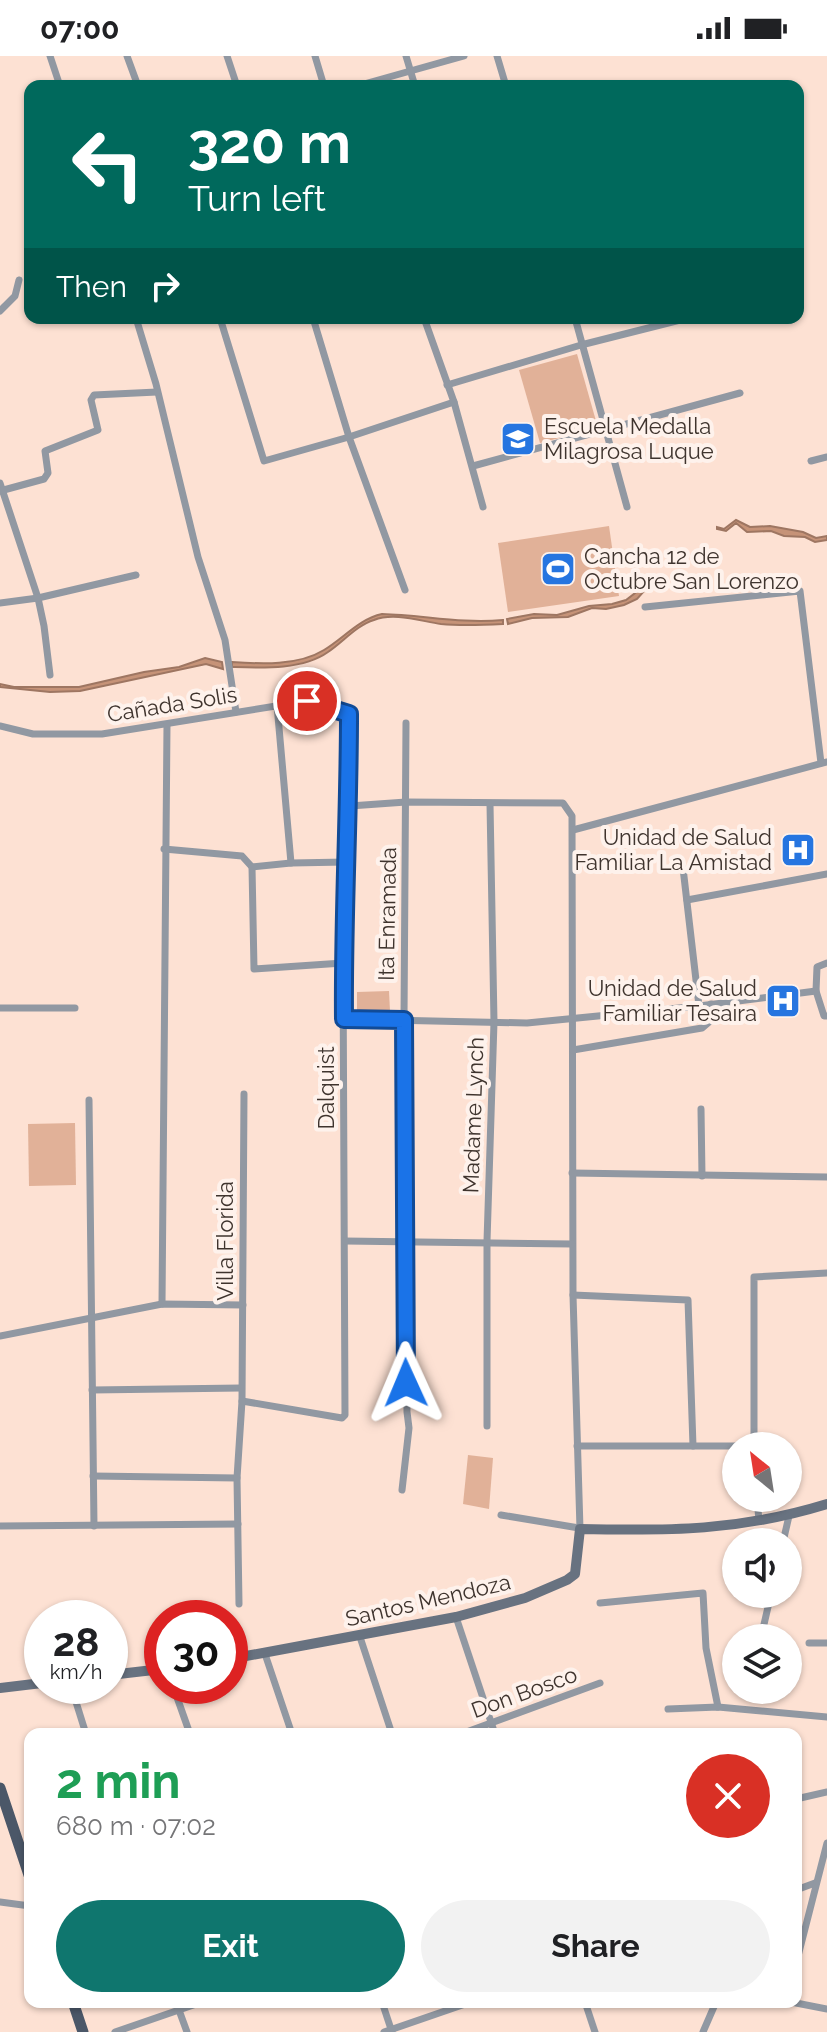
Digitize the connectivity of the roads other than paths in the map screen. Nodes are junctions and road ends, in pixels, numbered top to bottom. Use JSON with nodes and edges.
{"nodes":[{"id":1,"x":50,"y":56,"type":"edge"},
{"id":2,"x":127,"y":56,"type":"edge"},
{"id":3,"x":227,"y":56,"type":"edge"},
{"id":4,"x":315,"y":56,"type":"edge"},
{"id":5,"x":406,"y":56,"type":"edge"},
{"id":6,"x":464,"y":56,"type":"edge"},
{"id":7,"x":497,"y":56,"type":"edge"},
{"id":8,"x":411,"y":71,"type":"junction"},
{"id":9,"x":58,"y":80,"type":"edge"},
{"id":10,"x":136,"y":80,"type":"edge"},
{"id":11,"x":235,"y":80,"type":"edge"},
{"id":12,"x":322,"y":80,"type":"edge"},
{"id":13,"x":379,"y":80,"type":"edge"},
{"id":14,"x":413,"y":80,"type":"edge"},
{"id":15,"x":504,"y":80,"type":"edge"},
{"id":16,"x":19,"y":280,"type":"dead end"},
{"id":17,"x":0,"y":311,"type":"edge"},
{"id":18,"x":138,"y":324,"type":"edge"},
{"id":19,"x":222,"y":324,"type":"edge"},
{"id":20,"x":315,"y":324,"type":"edge"},
{"id":21,"x":426,"y":324,"type":"edge"},
{"id":22,"x":576,"y":324,"type":"edge"},
{"id":23,"x":664,"y":324,"type":"edge"},
{"id":24,"x":581,"y":345,"type":"junction"},
{"id":25,"x":447,"y":385,"type":"junction"},
{"id":26,"x":157,"y":392,"type":"junction"},
{"id":27,"x":740,"y":393,"type":"dead end"},
{"id":28,"x":454,"y":402,"type":"junction"},
{"id":29,"x":606,"y":430,"type":"junction"},
{"id":30,"x":349,"y":437,"type":"junction"},
{"id":31,"x":827,"y":457,"type":"edge"},
{"id":32,"x":811,"y":461,"type":"dead end"},
{"id":33,"x":473,"y":466,"type":"junction"},
{"id":34,"x":1,"y":488,"type":"edge"},
{"id":35,"x":483,"y":507,"type":"dead end"},
{"id":36,"x":627,"y":507,"type":"dead end"},
{"id":37,"x":136,"y":575,"type":"dead end"},
{"id":38,"x":405,"y":590,"type":"dead end"},
{"id":39,"x":38,"y":598,"type":"junction"},
{"id":40,"x":0,"y":603,"type":"edge"},
{"id":41,"x":645,"y":607,"type":"dead end"},
{"id":42,"x":50,"y":675,"type":"dead end"},
{"id":43,"x":277,"y":705,"type":"junction"},
{"id":44,"x":236,"y":712,"type":"junction"},
{"id":45,"x":349,"y":714,"type":"joint"},
{"id":46,"x":406,"y":723,"type":"dead end"},
{"id":47,"x":167,"y":725,"type":"junction"},
{"id":48,"x":0,"y":726,"type":"edge"},
{"id":49,"x":824,"y":762,"type":"edge"},
{"id":50,"x":406,"y":802,"type":"junction"},
{"id":51,"x":490,"y":804,"type":"junction"},
{"id":52,"x":350,"y":806,"type":"junction"},
{"id":53,"x":573,"y":830,"type":"junction"},
{"id":54,"x":164,"y":849,"type":"junction"},
{"id":55,"x":346,"y":862,"type":"junction"},
{"id":56,"x":291,"y":863,"type":"junction"},
{"id":57,"x":252,"y":867,"type":"junction"},
{"id":58,"x":683,"y":868,"type":"dead end"},
{"id":59,"x":827,"y":874,"type":"edge"},
{"id":60,"x":687,"y":900,"type":"junction"},
{"id":61,"x":343,"y":963,"type":"junction"},
{"id":62,"x":827,"y":963,"type":"edge"},
{"id":63,"x":816,"y":991,"type":"junction"},
{"id":64,"x":711,"y":1004,"type":"junction"},
{"id":65,"x":699,"y":1006,"type":"junction"},
{"id":66,"x":0,"y":1008,"type":"edge"},
{"id":67,"x":75,"y":1008,"type":"dead end"},
{"id":68,"x":825,"y":1016,"type":"edge"},
{"id":69,"x":344,"y":1019,"type":"junction"},
{"id":70,"x":404,"y":1020,"type":"junction"},
{"id":71,"x":573,"y":1020,"type":"junction"},
{"id":72,"x":494,"y":1022,"type":"junction"},
{"id":73,"x":573,"y":1050,"type":"junction"},
{"id":74,"x":244,"y":1094,"type":"dead end"},
{"id":75,"x":89,"y":1100,"type":"dead end"},
{"id":76,"x":701,"y":1109,"type":"dead end"},
{"id":77,"x":572,"y":1173,"type":"junction"},
{"id":78,"x":702,"y":1176,"type":"junction"},
{"id":79,"x":827,"y":1177,"type":"edge"},
{"id":80,"x":345,"y":1241,"type":"junction"},
{"id":81,"x":405,"y":1241,"type":"junction"},
{"id":82,"x":487,"y":1241,"type":"junction"},
{"id":83,"x":572,"y":1244,"type":"junction"},
{"id":84,"x":827,"y":1273,"type":"edge"},
{"id":85,"x":573,"y":1295,"type":"junction"},
{"id":86,"x":162,"y":1304,"type":"junction"},
{"id":87,"x":243,"y":1305,"type":"junction"},
{"id":88,"x":91,"y":1317,"type":"junction"},
{"id":89,"x":0,"y":1336,"type":"edge"},
{"id":90,"x":241,"y":1388,"type":"junction"},
{"id":91,"x":92,"y":1390,"type":"junction"},
{"id":92,"x":242,"y":1401,"type":"junction"},
{"id":93,"x":487,"y":1426,"type":"dead end"},
{"id":94,"x":754,"y":1432,"type":"edge"},
{"id":95,"x":577,"y":1446,"type":"junction"},
{"id":96,"x":693,"y":1446,"type":"junction"},
{"id":97,"x":722,"y":1446,"type":"edge"},
{"id":98,"x":93,"y":1476,"type":"junction"},
{"id":99,"x":237,"y":1478,"type":"junction"},
{"id":100,"x":402,"y":1490,"type":"dead end"},
{"id":101,"x":827,"y":1504,"type":"edge"},
{"id":102,"x":758,"y":1512,"type":"edge"},
{"id":103,"x":501,"y":1515,"type":"dead end"},
{"id":104,"x":789,"y":1516,"type":"junction"},
{"id":105,"x":759,"y":1521,"type":"junction"},
{"id":106,"x":238,"y":1524,"type":"junction"},
{"id":107,"x":0,"y":1526,"type":"edge"},
{"id":108,"x":94,"y":1526,"type":"junction"},
{"id":109,"x":786,"y":1528,"type":"edge"},
{"id":110,"x":580,"y":1529,"type":"junction"},
{"id":111,"x":239,"y":1600,"type":"edge"},
{"id":112,"x":600,"y":1603,"type":"dead end"},
{"id":113,"x":456,"y":1617,"type":"junction"},
{"id":114,"x":360,"y":1637,"type":"junction"},
{"id":115,"x":809,"y":1643,"type":"dead end"},
{"id":116,"x":827,"y":1643,"type":"edge"},
{"id":117,"x":265,"y":1654,"type":"junction"},
{"id":118,"x":248,"y":1656,"type":"edge"},
{"id":119,"x":600,"y":1683,"type":"dead end"},
{"id":120,"x":24,"y":1685,"type":"edge"},
{"id":121,"x":0,"y":1688,"type":"edge"},
{"id":122,"x":77,"y":1704,"type":"edge"},
{"id":123,"x":179,"y":1704,"type":"edge"},
{"id":124,"x":718,"y":1707,"type":"junction"},
{"id":125,"x":668,"y":1709,"type":"dead end"},
{"id":126,"x":827,"y":1717,"type":"edge"},
{"id":127,"x":491,"y":1724,"type":"junction"},
{"id":128,"x":84,"y":1728,"type":"edge"},
{"id":129,"x":188,"y":1728,"type":"edge"},
{"id":130,"x":290,"y":1728,"type":"edge"},
{"id":131,"x":390,"y":1728,"type":"edge"},
{"id":132,"x":479,"y":1728,"type":"edge"},
{"id":133,"x":493,"y":1728,"type":"edge"},
{"id":134,"x":0,"y":1788,"type":"edge"},
{"id":135,"x":827,"y":1792,"type":"edge"},
{"id":136,"x":802,"y":1798,"type":"edge"},
{"id":137,"x":827,"y":1843,"type":"edge"},
{"id":138,"x":825,"y":1857,"type":"edge"},
{"id":139,"x":24,"y":1860,"type":"edge"},
{"id":140,"x":815,"y":1883,"type":"junction"},
{"id":141,"x":802,"y":1888,"type":"edge"},
{"id":142,"x":0,"y":1902,"type":"edge"},
{"id":143,"x":24,"y":1905,"type":"edge"},
{"id":144,"x":802,"y":1938,"type":"edge"},
{"id":145,"x":802,"y":2004,"type":"edge"},
{"id":146,"x":75,"y":2008,"type":"edge"},
{"id":147,"x":173,"y":2008,"type":"edge"},
{"id":148,"x":179,"y":2008,"type":"edge"},
{"id":149,"x":383,"y":2008,"type":"edge"},
{"id":150,"x":454,"y":2008,"type":"edge"},
{"id":151,"x":587,"y":2008,"type":"edge"},
{"id":152,"x":713,"y":2008,"type":"edge"},
{"id":153,"x":827,"y":2009,"type":"edge"},
{"id":154,"x":389,"y":2031,"type":"edge"},
{"id":155,"x":83,"y":2032,"type":"edge"},
{"id":156,"x":115,"y":2032,"type":"edge"},
{"id":157,"x":187,"y":2032,"type":"edge"},
{"id":158,"x":595,"y":2032,"type":"edge"},
{"id":159,"x":703,"y":2032,"type":"edge"}],
"edges":[{"from":1,"to":9,"type":"street"},
{"from":2,"to":10,"type":"street"},
{"from":3,"to":11,"type":"street"},
{"from":4,"to":12,"type":"street"},
{"from":5,"to":8,"type":"street"},
{"from":6,"to":8,"type":"street"},
{"from":7,"to":15,"type":"street"},
{"from":8,"to":13,"type":"street"},
{"from":8,"to":14,"type":"street"},
{"from":16,"to":17,"type":"street"},
{"from":18,"to":26,"type":"street"},
{"from":19,"to":30,"type":"street"},
{"from":20,"to":30,"type":"street"},
{"from":21,"to":25,"type":"street"},
{"from":22,"to":24,"type":"street"},
{"from":23,"to":24,"type":"street"},
{"from":24,"to":25,"type":"street"},
{"from":24,"to":29,"type":"street"},
{"from":25,"to":28,"type":"street"},
{"from":26,"to":34,"type":"street"},
{"from":26,"to":44,"type":"street"},
{"from":27,"to":29,"type":"street"},
{"from":28,"to":30,"type":"street"},
{"from":28,"to":33,"type":"street"},
{"from":29,"to":33,"type":"street"},
{"from":29,"to":36,"type":"street"},
{"from":30,"to":38,"type":"street"},
{"from":31,"to":32,"type":"street"},
{"from":33,"to":35,"type":"street"},
{"from":34,"to":39,"type":"street"},
{"from":37,"to":39,"type":"street"},
{"from":39,"to":40,"type":"street"},
{"from":39,"to":42,"type":"street"},
{"from":41,"to":49,"type":"street"},
{"from":43,"to":44,"type":"street","name":"Cañada Solis"},
{"from":43,"to":45,"type":"street","name":"Cañada Solis"},
{"from":43,"to":56,"type":"street"},
{"from":44,"to":47,"type":"street","name":"Cañada Solis"},
{"from":45,"to":52,"type":"street","name":"Dalquist"},
{"from":46,"to":50,"type":"street","name":"Ita Enramada"},
{"from":47,"to":48,"type":"street","name":"Cañada Solis"},
{"from":47,"to":54,"type":"street"},
{"from":49,"to":53,"type":"street"},
{"from":50,"to":51,"type":"street"},
{"from":50,"to":52,"type":"street"},
{"from":50,"to":70,"type":"street","name":"Ita Enramada"},
{"from":51,"to":53,"type":"street"},
{"from":51,"to":72,"type":"street","name":"Madame Lynch"},
{"from":52,"to":55,"type":"street","name":"Dalquist"},
{"from":53,"to":71,"type":"street"},
{"from":54,"to":57,"type":"street"},
{"from":54,"to":86,"type":"street"},
{"from":55,"to":56,"type":"street"},
{"from":55,"to":61,"type":"street","name":"Dalquist"},
{"from":56,"to":57,"type":"street"},
{"from":57,"to":61,"type":"street"},
{"from":58,"to":60,"type":"street"},
{"from":59,"to":60,"type":"street"},
{"from":60,"to":65,"type":"street"},
{"from":61,"to":69,"type":"street","name":"Dalquist"},
{"from":62,"to":63,"type":"street"},
{"from":63,"to":64,"type":"street"},
{"from":63,"to":68,"type":"street"},
{"from":64,"to":65,"type":"street"},
{"from":64,"to":73,"type":"street"},
{"from":65,"to":71,"type":"street"},
{"from":66,"to":67,"type":"street"},
{"from":69,"to":70,"type":"street"},
{"from":69,"to":80,"type":"street","name":"Dalquist"},
{"from":70,"to":72,"type":"street"},
{"from":70,"to":81,"type":"street","name":"Ita Enramada"},
{"from":71,"to":72,"type":"street"},
{"from":71,"to":73,"type":"street"},
{"from":72,"to":82,"type":"street","name":"Madame Lynch"},
{"from":73,"to":77,"type":"street"},
{"from":74,"to":87,"type":"street","name":"Villa Florida"},
{"from":75,"to":88,"type":"street"},
{"from":76,"to":78,"type":"street"},
{"from":77,"to":78,"type":"street"},
{"from":77,"to":83,"type":"street"},
{"from":78,"to":79,"type":"street"},
{"from":80,"to":81,"type":"street"},
{"from":80,"to":92,"type":"street","name":"Dalquist"},
{"from":81,"to":82,"type":"street"},
{"from":81,"to":100,"type":"street","name":"Ita Enramada"},
{"from":82,"to":83,"type":"street"},
{"from":82,"to":93,"type":"street","name":"Madame Lynch"},
{"from":83,"to":85,"type":"street"},
{"from":84,"to":94,"type":"street"},
{"from":85,"to":95,"type":"street"},
{"from":85,"to":96,"type":"street"},
{"from":86,"to":87,"type":"street"},
{"from":86,"to":88,"type":"street"},
{"from":87,"to":90,"type":"street","name":"Villa Florida"},
{"from":88,"to":89,"type":"street"},
{"from":88,"to":91,"type":"street"},
{"from":90,"to":91,"type":"street"},
{"from":90,"to":92,"type":"street","name":"Villa Florida"},
{"from":91,"to":98,"type":"street"},
{"from":92,"to":99,"type":"street","name":"Villa Florida"},
{"from":95,"to":96,"type":"street"},
{"from":95,"to":110,"type":"street"},
{"from":96,"to":97,"type":"street"},
{"from":98,"to":99,"type":"street"},
{"from":98,"to":108,"type":"street"},
{"from":99,"to":106,"type":"street","name":"Villa Florida"},
{"from":101,"to":104,"type":"street"},
{"from":102,"to":105,"type":"street"},
{"from":103,"to":110,"type":"street"},
{"from":104,"to":105,"type":"street"},
{"from":104,"to":109,"type":"street"},
{"from":105,"to":110,"type":"street"},
{"from":106,"to":108,"type":"street"},
{"from":106,"to":111,"type":"street","name":"Villa Florida"},
{"from":107,"to":108,"type":"street"},
{"from":110,"to":113,"type":"street","name":"Santos Mendoza"},
{"from":112,"to":124,"type":"street"},
{"from":113,"to":114,"type":"street","name":"Santos Mendoza"},
{"from":113,"to":127,"type":"street"},
{"from":114,"to":117,"type":"street","name":"Santos Mendoza"},
{"from":114,"to":131,"type":"street"},
{"from":115,"to":116,"type":"street"},
{"from":117,"to":118,"type":"street","name":"Santos Mendoza"},
{"from":117,"to":130,"type":"street"},
{"from":119,"to":127,"type":"street","name":"Don Bosco"},
{"from":120,"to":121,"type":"street"},
{"from":122,"to":128,"type":"street"},
{"from":123,"to":129,"type":"street"},
{"from":124,"to":125,"type":"street"},
{"from":124,"to":126,"type":"street"},
{"from":127,"to":132,"type":"street","name":"Don Bosco"},
{"from":127,"to":133,"type":"street"},
{"from":134,"to":139,"type":"main road"},
{"from":135,"to":136,"type":"street"},
{"from":137,"to":138,"type":"street"},
{"from":138,"to":140,"type":"street"},
{"from":140,"to":141,"type":"street"},
{"from":140,"to":144,"type":"street"},
{"from":142,"to":143,"type":"street"},
{"from":145,"to":153,"type":"street"},
{"from":146,"to":155,"type":"main road"},
{"from":147,"to":156,"type":"street"},
{"from":148,"to":157,"type":"street"},
{"from":149,"to":154,"type":"street"},
{"from":150,"to":154,"type":"street"},
{"from":151,"to":158,"type":"street"},
{"from":152,"to":159,"type":"street"}]}
